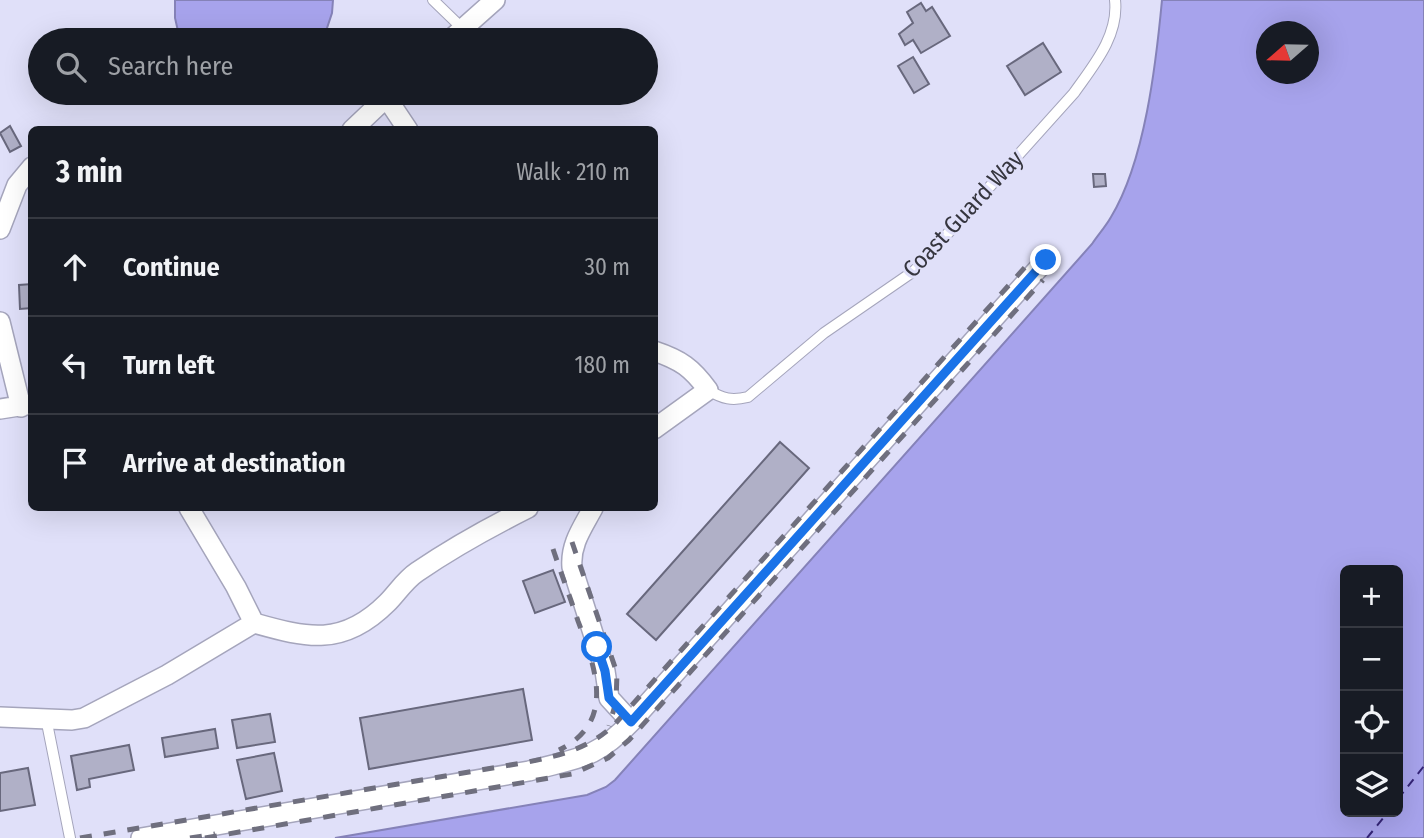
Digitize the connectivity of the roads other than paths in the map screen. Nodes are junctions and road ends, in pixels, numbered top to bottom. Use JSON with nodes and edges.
{"nodes":[{"id":1,"x":433,"y":0,"type":"edge"},
{"id":2,"x":495,"y":0,"type":"edge"},
{"id":3,"x":1115,"y":0,"type":"edge"},
{"id":4,"x":452,"y":28,"type":"edge"},
{"id":5,"x":463,"y":28,"type":"edge"},
{"id":6,"x":378,"y":105,"type":"edge"},
{"id":7,"x":394,"y":105,"type":"edge"},
{"id":8,"x":356,"y":126,"type":"edge"},
{"id":9,"x":406,"y":126,"type":"edge"},
{"id":10,"x":28,"y":172,"type":"edge"},
{"id":11,"x":0,"y":229,"type":"edge"},
{"id":12,"x":1046,"y":260,"type":"dead end"},
{"id":13,"x":0,"y":322,"type":"edge"},
{"id":14,"x":658,"y":352,"type":"edge"},
{"id":15,"x":708,"y":390,"type":"junction"},
{"id":16,"x":26,"y":405,"type":"edge"},
{"id":17,"x":0,"y":409,"type":"edge"},
{"id":18,"x":658,"y":426,"type":"edge"},
{"id":19,"x":191,"y":511,"type":"edge"},
{"id":20,"x":522,"y":511,"type":"edge"},
{"id":21,"x":591,"y":511,"type":"edge"},
{"id":22,"x":254,"y":623,"type":"junction"},
{"id":23,"x":0,"y":717,"type":"edge"},
{"id":24,"x":46,"y":718,"type":"junction"},
{"id":25,"x":631,"y":722,"type":"junction"},
{"id":26,"x":69,"y":838,"type":"edge"},
{"id":27,"x":141,"y":838,"type":"edge"}],
"edges":[{"from":1,"to":4,"type":"lane"},
{"from":2,"to":5,"type":"street"},
{"from":3,"to":15,"type":"lane","name":"Coast Guard Way"},
{"from":6,"to":8,"type":"street"},
{"from":7,"to":9,"type":"street"},
{"from":10,"to":11,"type":"street"},
{"from":12,"to":25,"type":"street"},
{"from":13,"to":16,"type":"street"},
{"from":14,"to":15,"type":"street"},
{"from":15,"to":18,"type":"street"},
{"from":16,"to":17,"type":"street"},
{"from":19,"to":22,"type":"street"},
{"from":20,"to":22,"type":"street"},
{"from":21,"to":25,"type":"street"},
{"from":22,"to":24,"type":"street"},
{"from":23,"to":24,"type":"street"},
{"from":24,"to":26,"type":"lane"},
{"from":25,"to":27,"type":"street"}]}
